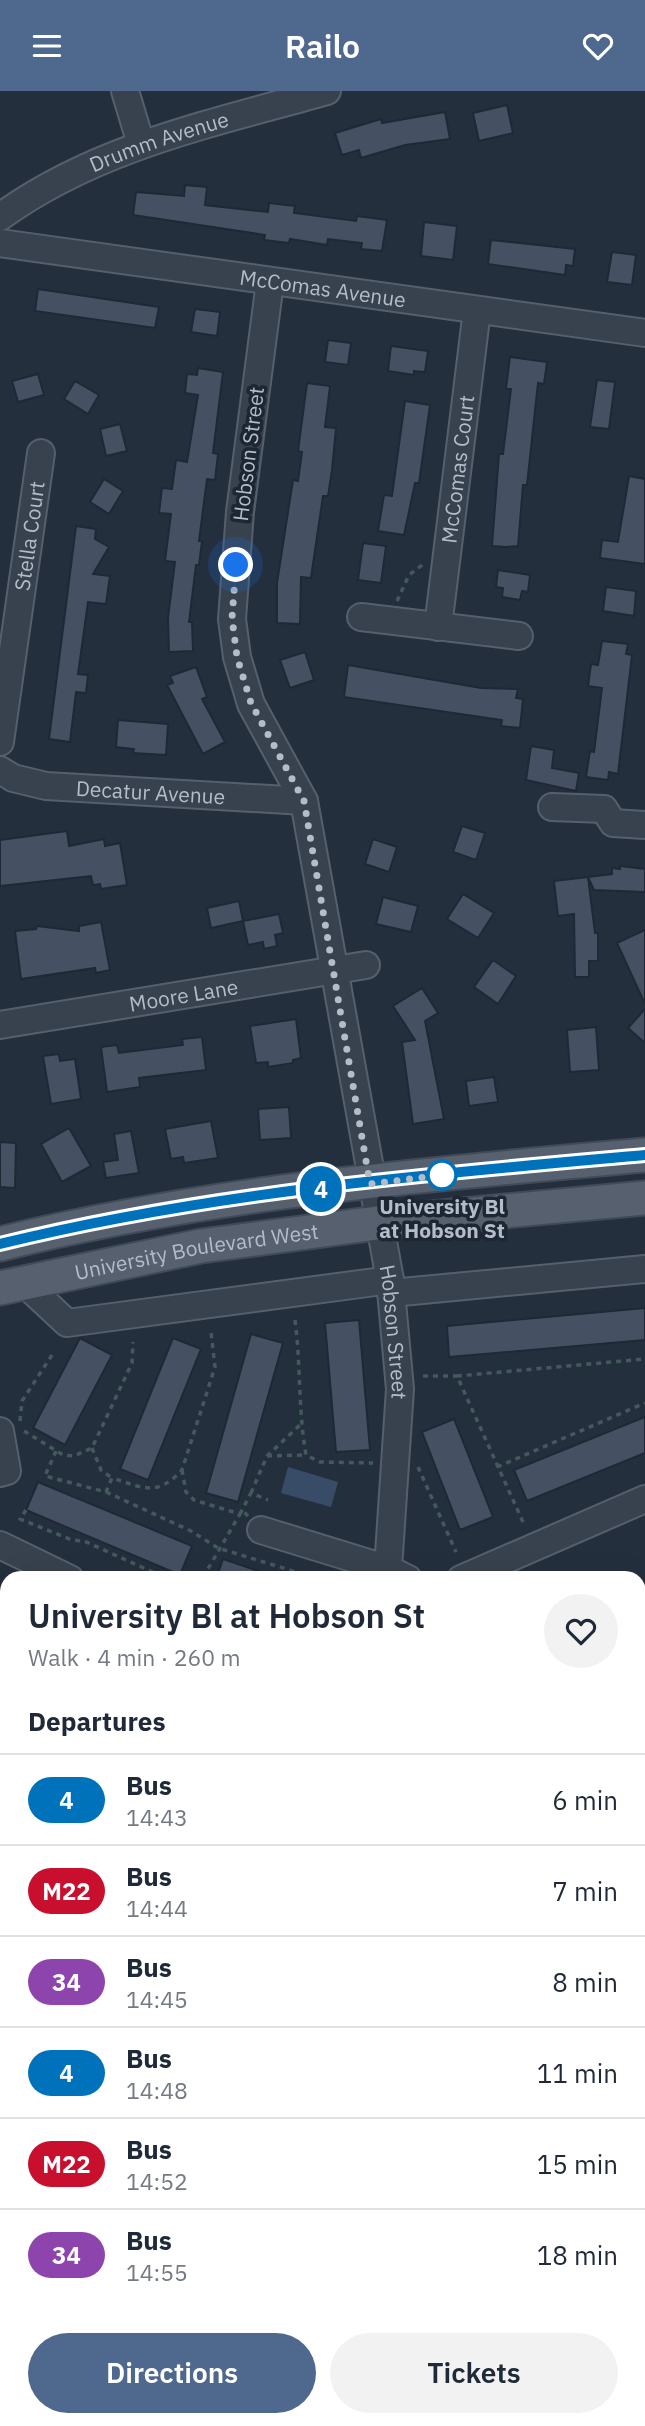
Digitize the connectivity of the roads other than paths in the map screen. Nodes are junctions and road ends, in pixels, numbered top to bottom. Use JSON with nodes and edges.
{"nodes":[{"id":1,"x":125,"y":91,"type":"edge"},
{"id":2,"x":327,"y":91,"type":"edge"},
{"id":3,"x":141,"y":144,"type":"junction"},
{"id":4,"x":0,"y":217,"type":"edge"},
{"id":5,"x":0,"y":243,"type":"edge"},
{"id":6,"x":270,"y":282,"type":"junction"},
{"id":7,"x":477,"y":310,"type":"junction"},
{"id":8,"x":645,"y":333,"type":"edge"},
{"id":9,"x":41,"y":453,"type":"dead end"},
{"id":10,"x":361,"y":617,"type":"dead end"},
{"id":11,"x":438,"y":627,"type":"junction"},
{"id":12,"x":519,"y":636,"type":"dead end"},
{"id":13,"x":0,"y":742,"type":"edge"},
{"id":14,"x":0,"y":770,"type":"edge"},
{"id":15,"x":304,"y":801,"type":"junction"},
{"id":16,"x":552,"y":807,"type":"dead end"},
{"id":17,"x":645,"y":825,"type":"edge"},
{"id":18,"x":366,"y":965,"type":"dead end"},
{"id":19,"x":333,"y":972,"type":"junction"},
{"id":20,"x":0,"y":1025,"type":"edge"},
{"id":21,"x":645,"y":1155,"type":"edge"},
{"id":22,"x":370,"y":1184,"type":"junction"},
{"id":23,"x":645,"y":1198,"type":"edge"},
{"id":24,"x":377,"y":1223,"type":"junction"},
{"id":25,"x":0,"y":1244,"type":"edge"},
{"id":26,"x":645,"y":1269,"type":"edge"},
{"id":27,"x":12,"y":1285,"type":"edge"},
{"id":28,"x":390,"y":1286,"type":"junction"},
{"id":29,"x":0,"y":1431,"type":"edge"},
{"id":30,"x":0,"y":1473,"type":"edge"},
{"id":31,"x":645,"y":1499,"type":"edge"},
{"id":32,"x":261,"y":1530,"type":"dead end"},
{"id":33,"x":0,"y":1545,"type":"edge"},
{"id":34,"x":54,"y":1571,"type":"edge"},
{"id":35,"x":389,"y":1571,"type":"edge"},
{"id":36,"x":398,"y":1571,"type":"edge"},
{"id":37,"x":479,"y":1571,"type":"edge"}],
"edges":[{"from":1,"to":3,"type":"street"},
{"from":2,"to":3,"type":"street","name":"Drumm Avenue"},
{"from":3,"to":4,"type":"street","name":"Drumm Avenue"},
{"from":5,"to":6,"type":"street","name":"McComas Avenue"},
{"from":6,"to":7,"type":"street","name":"McComas Avenue"},
{"from":6,"to":15,"type":"street","name":"Hobson Street"},
{"from":7,"to":8,"type":"street","name":"McComas Avenue"},
{"from":7,"to":11,"type":"street","name":"McComas Court"},
{"from":9,"to":13,"type":"street","name":"Stella Court"},
{"from":10,"to":11,"type":"street"},
{"from":11,"to":12,"type":"street"},
{"from":14,"to":15,"type":"street","name":"Decatur Avenue"},
{"from":15,"to":19,"type":"street","name":"Hobson Street"},
{"from":16,"to":17,"type":"street"},
{"from":18,"to":19,"type":"street","name":"Moore Lane"},
{"from":19,"to":20,"type":"street","name":"Moore Lane"},
{"from":19,"to":22,"type":"street","name":"Hobson Street"},
{"from":21,"to":22,"type":"main road","name":"University Boulevard West"},
{"from":22,"to":24,"type":"street","name":"Hobson Street"},
{"from":22,"to":25,"type":"main road","name":"University Boulevard West"},
{"from":23,"to":24,"type":"main road","name":"University Boulevard West"},
{"from":24,"to":27,"type":"main road","name":"University Boulevard West"},
{"from":24,"to":28,"type":"street","name":"Hobson Street"},
{"from":26,"to":28,"type":"street"},
{"from":27,"to":28,"type":"street"},
{"from":28,"to":36,"type":"street","name":"Hobson Street"},
{"from":29,"to":30,"type":"street"},
{"from":31,"to":37,"type":"street"},
{"from":32,"to":35,"type":"street"},
{"from":33,"to":34,"type":"street"}]}
